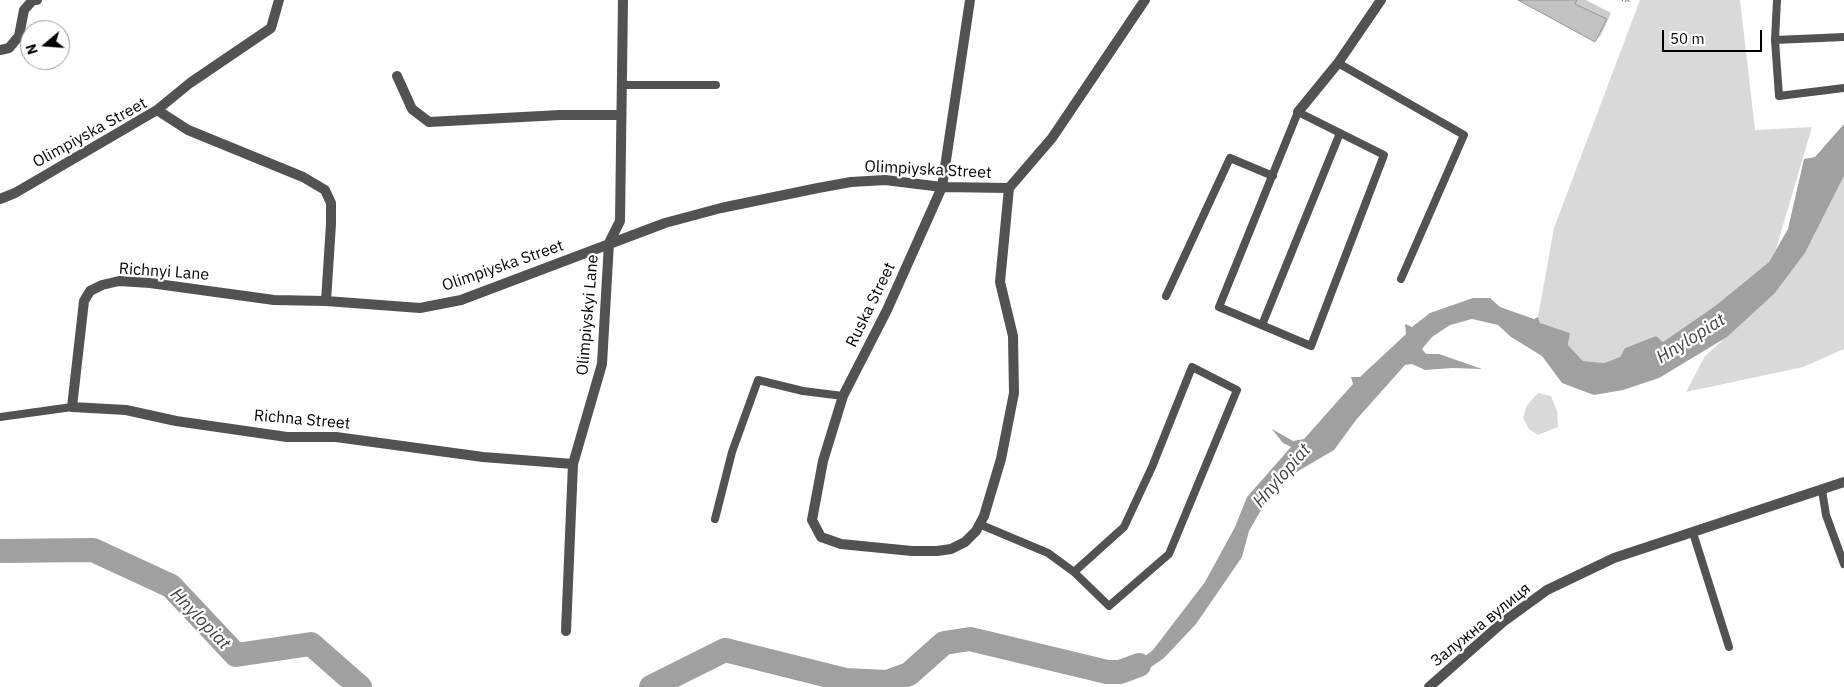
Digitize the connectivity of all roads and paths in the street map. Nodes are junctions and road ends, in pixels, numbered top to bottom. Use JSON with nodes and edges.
{"nodes":[{"id":1,"x":37,"y":0,"type":"edge"},
{"id":2,"x":279,"y":0,"type":"edge"},
{"id":3,"x":623,"y":0,"type":"edge"},
{"id":4,"x":970,"y":0,"type":"edge"},
{"id":5,"x":1145,"y":0,"type":"edge"},
{"id":6,"x":1381,"y":0,"type":"edge"},
{"id":7,"x":1622,"y":0,"type":"edge"},
{"id":8,"x":1629,"y":0,"type":"edge"},
{"id":9,"x":1776,"y":0,"type":"edge"},
{"id":10,"x":1844,"y":36,"type":"edge"},
{"id":11,"x":1775,"y":40,"type":"junction"},
{"id":12,"x":0,"y":50,"type":"edge"},
{"id":13,"x":1338,"y":63,"type":"junction"},
{"id":14,"x":397,"y":76,"type":"dead end"},
{"id":15,"x":621,"y":85,"type":"junction"},
{"id":16,"x":716,"y":85,"type":"dead end"},
{"id":17,"x":1844,"y":88,"type":"edge"},
{"id":18,"x":157,"y":110,"type":"junction"},
{"id":19,"x":1298,"y":112,"type":"junction"},
{"id":20,"x":621,"y":115,"type":"junction"},
{"id":21,"x":1340,"y":133,"type":"junction"},
{"id":22,"x":1273,"y":176,"type":"junction"},
{"id":23,"x":942,"y":187,"type":"junction"},
{"id":24,"x":1009,"y":188,"type":"junction"},
{"id":25,"x":0,"y":199,"type":"edge"},
{"id":26,"x":609,"y":243,"type":"junction"},
{"id":27,"x":1401,"y":278,"type":"dead end"},
{"id":28,"x":1166,"y":296,"type":"dead end"},
{"id":29,"x":326,"y":301,"type":"junction"},
{"id":30,"x":1262,"y":325,"type":"junction"},
{"id":31,"x":843,"y":396,"type":"junction"},
{"id":32,"x":72,"y":407,"type":"junction"},
{"id":33,"x":0,"y":417,"type":"edge"},
{"id":34,"x":573,"y":464,"type":"junction"},
{"id":35,"x":1844,"y":482,"type":"edge"},
{"id":36,"x":1822,"y":490,"type":"junction"},
{"id":37,"x":716,"y":519,"type":"dead end"},
{"id":38,"x":979,"y":524,"type":"junction"},
{"id":39,"x":1692,"y":534,"type":"junction"},
{"id":40,"x":1844,"y":564,"type":"edge"},
{"id":41,"x":1074,"y":572,"type":"junction"},
{"id":42,"x":566,"y":631,"type":"dead end"},
{"id":43,"x":1729,"y":647,"type":"dead end"},
{"id":44,"x":1429,"y":687,"type":"edge"}],
"edges":[{"from":1,"to":12,"type":"street"},
{"from":2,"to":18,"type":"street"},
{"from":3,"to":15,"type":"street","name":"Olimpiyskyi Lane"},
{"from":4,"to":23,"type":"street","name":"Ruska Street"},
{"from":5,"to":24,"type":"street"},
{"from":6,"to":13,"type":"street"},
{"from":7,"to":8,"type":"path"},
{"from":9,"to":11,"type":"lane"},
{"from":10,"to":11,"type":"lane"},
{"from":11,"to":17,"type":"lane"},
{"from":13,"to":19,"type":"street"},
{"from":13,"to":27,"type":"lane"},
{"from":14,"to":20,"type":"street"},
{"from":15,"to":16,"type":"lane"},
{"from":15,"to":20,"type":"street","name":"Olimpiyskyi Lane"},
{"from":18,"to":25,"type":"street","name":"Olimpiyska Street"},
{"from":18,"to":29,"type":"street","name":"Olimpiyska Street"},
{"from":19,"to":21,"type":"lane"},
{"from":19,"to":22,"type":"lane"},
{"from":20,"to":26,"type":"street","name":"Olimpiyskyi Lane"},
{"from":21,"to":30,"type":"lane"},
{"from":21,"to":30,"type":"lane"},
{"from":22,"to":28,"type":"lane"},
{"from":22,"to":30,"type":"lane"},
{"from":23,"to":24,"type":"street","name":"Olimpiyska Street"},
{"from":23,"to":26,"type":"street","name":"Olimpiyska Street"},
{"from":23,"to":31,"type":"street","name":"Ruska Street"},
{"from":24,"to":38,"type":"street"},
{"from":26,"to":29,"type":"street","name":"Olimpiyska Street"},
{"from":26,"to":34,"type":"street","name":"Olimpiyskyi Lane"},
{"from":29,"to":32,"type":"street","name":"Richnyi Lane"},
{"from":31,"to":37,"type":"lane"},
{"from":31,"to":38,"type":"street","name":"Ruska Street"},
{"from":32,"to":33,"type":"lane","name":"Richna Street"},
{"from":32,"to":34,"type":"street","name":"Richna Street"},
{"from":34,"to":42,"type":"street","name":"Olimpiyskyi Lane"},
{"from":35,"to":36,"type":"street","name":"Залужна вулиця"},
{"from":36,"to":39,"type":"street","name":"Залужна вулиця"},
{"from":36,"to":40,"type":"lane"},
{"from":38,"to":41,"type":"lane"},
{"from":39,"to":43,"type":"lane"},
{"from":39,"to":44,"type":"street","name":"Залужна вулиця"},
{"from":41,"to":41,"type":"lane"}]}
